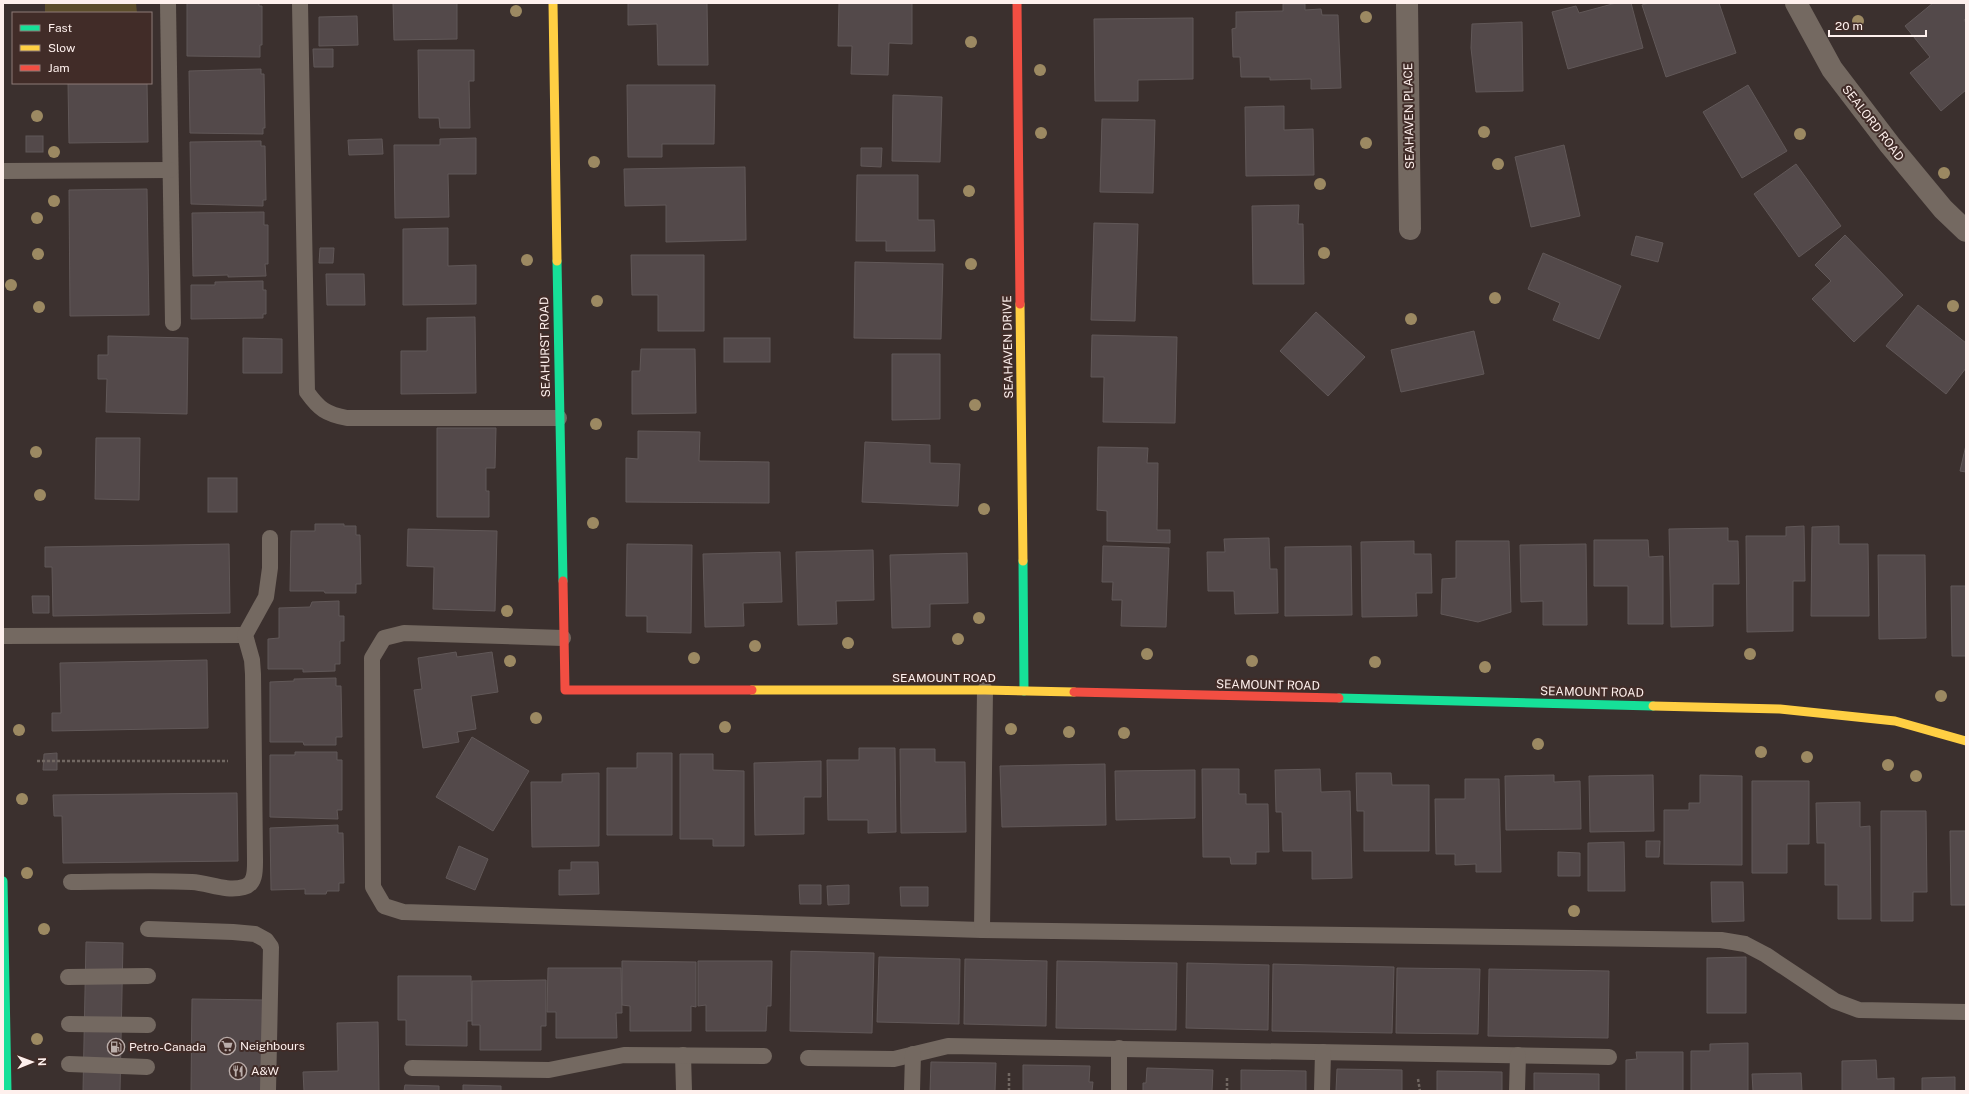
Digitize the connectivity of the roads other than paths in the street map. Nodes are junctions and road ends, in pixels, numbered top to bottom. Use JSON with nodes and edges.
{"nodes":[{"id":1,"x":168,"y":3,"type":"edge"},
{"id":2,"x":300,"y":3,"type":"edge"},
{"id":3,"x":553,"y":3,"type":"edge"},
{"id":4,"x":1017,"y":3,"type":"edge"},
{"id":5,"x":1407,"y":3,"type":"edge"},
{"id":6,"x":1796,"y":3,"type":"edge"},
{"id":7,"x":170,"y":170,"type":"junction"},
{"id":8,"x":3,"y":171,"type":"edge"},
{"id":9,"x":1410,"y":229,"type":"dead end"},
{"id":10,"x":1966,"y":231,"type":"edge"},
{"id":11,"x":173,"y":324,"type":"dead end"},
{"id":12,"x":558,"y":418,"type":"junction"},
{"id":13,"x":270,"y":538,"type":"dead end"},
{"id":14,"x":245,"y":635,"type":"junction"},
{"id":15,"x":3,"y":636,"type":"edge"},
{"id":16,"x":563,"y":638,"type":"junction"},
{"id":17,"x":565,"y":690,"type":"joint"},
{"id":18,"x":985,"y":690,"type":"junction"},
{"id":19,"x":1024,"y":691,"type":"junction"},
{"id":20,"x":1966,"y":741,"type":"edge"},
{"id":21,"x":3,"y":881,"type":"edge"},
{"id":22,"x":70,"y":882,"type":"dead end"},
{"id":23,"x":148,"y":930,"type":"dead end"},
{"id":24,"x":982,"y":930,"type":"junction"},
{"id":25,"x":148,"y":976,"type":"dead end"},
{"id":26,"x":68,"y":977,"type":"dead end"},
{"id":27,"x":1966,"y":1012,"type":"edge"},
{"id":28,"x":69,"y":1024,"type":"dead end"},
{"id":29,"x":148,"y":1025,"type":"dead end"},
{"id":30,"x":1119,"y":1048,"type":"junction"},
{"id":31,"x":1323,"y":1052,"type":"junction"},
{"id":32,"x":913,"y":1054,"type":"junction"},
{"id":33,"x":683,"y":1055,"type":"junction"},
{"id":34,"x":1518,"y":1055,"type":"junction"},
{"id":35,"x":764,"y":1056,"type":"dead end"},
{"id":36,"x":1609,"y":1057,"type":"dead end"},
{"id":37,"x":808,"y":1058,"type":"dead end"},
{"id":38,"x":69,"y":1064,"type":"dead end"},
{"id":39,"x":147,"y":1067,"type":"dead end"},
{"id":40,"x":412,"y":1068,"type":"dead end"},
{"id":41,"x":7,"y":1091,"type":"edge"},
{"id":42,"x":268,"y":1091,"type":"edge"},
{"id":43,"x":684,"y":1091,"type":"edge"},
{"id":44,"x":912,"y":1091,"type":"edge"},
{"id":45,"x":1119,"y":1091,"type":"edge"},
{"id":46,"x":1322,"y":1091,"type":"edge"},
{"id":47,"x":1517,"y":1091,"type":"edge"}],
"edges":[{"from":1,"to":7,"type":"lane"},
{"from":2,"to":12,"type":"lane"},
{"from":3,"to":12,"type":"street","name":"SEAHURST ROAD"},
{"from":4,"to":19,"type":"street","name":"SEAHAVEN DRIVE"},
{"from":5,"to":9,"type":"street","name":"SEAHAVEN PLACE"},
{"from":6,"to":10,"type":"street","name":"SEALORD ROAD"},
{"from":7,"to":8,"type":"lane"},
{"from":7,"to":11,"type":"lane"},
{"from":12,"to":16,"type":"street","name":"SEAHURST ROAD"},
{"from":13,"to":14,"type":"lane"},
{"from":14,"to":15,"type":"lane"},
{"from":14,"to":22,"type":"lane"},
{"from":16,"to":17,"type":"street","name":"SEAHURST ROAD"},
{"from":16,"to":24,"type":"lane"},
{"from":17,"to":18,"type":"street","name":"SEAMOUNT ROAD"},
{"from":18,"to":19,"type":"street","name":"SEAMOUNT ROAD"},
{"from":18,"to":24,"type":"lane"},
{"from":19,"to":20,"type":"street","name":"SEAMOUNT ROAD"},
{"from":21,"to":41,"type":"street"},
{"from":23,"to":42,"type":"lane"},
{"from":24,"to":27,"type":"lane"},
{"from":25,"to":26,"type":"lane"},
{"from":28,"to":29,"type":"lane"},
{"from":30,"to":31,"type":"lane"},
{"from":30,"to":32,"type":"lane"},
{"from":30,"to":45,"type":"lane"},
{"from":31,"to":34,"type":"lane"},
{"from":31,"to":46,"type":"lane"},
{"from":32,"to":37,"type":"lane"},
{"from":32,"to":44,"type":"lane"},
{"from":33,"to":35,"type":"lane"},
{"from":33,"to":40,"type":"lane"},
{"from":33,"to":43,"type":"lane"},
{"from":34,"to":36,"type":"lane"},
{"from":34,"to":47,"type":"lane"},
{"from":38,"to":39,"type":"lane"}]}
